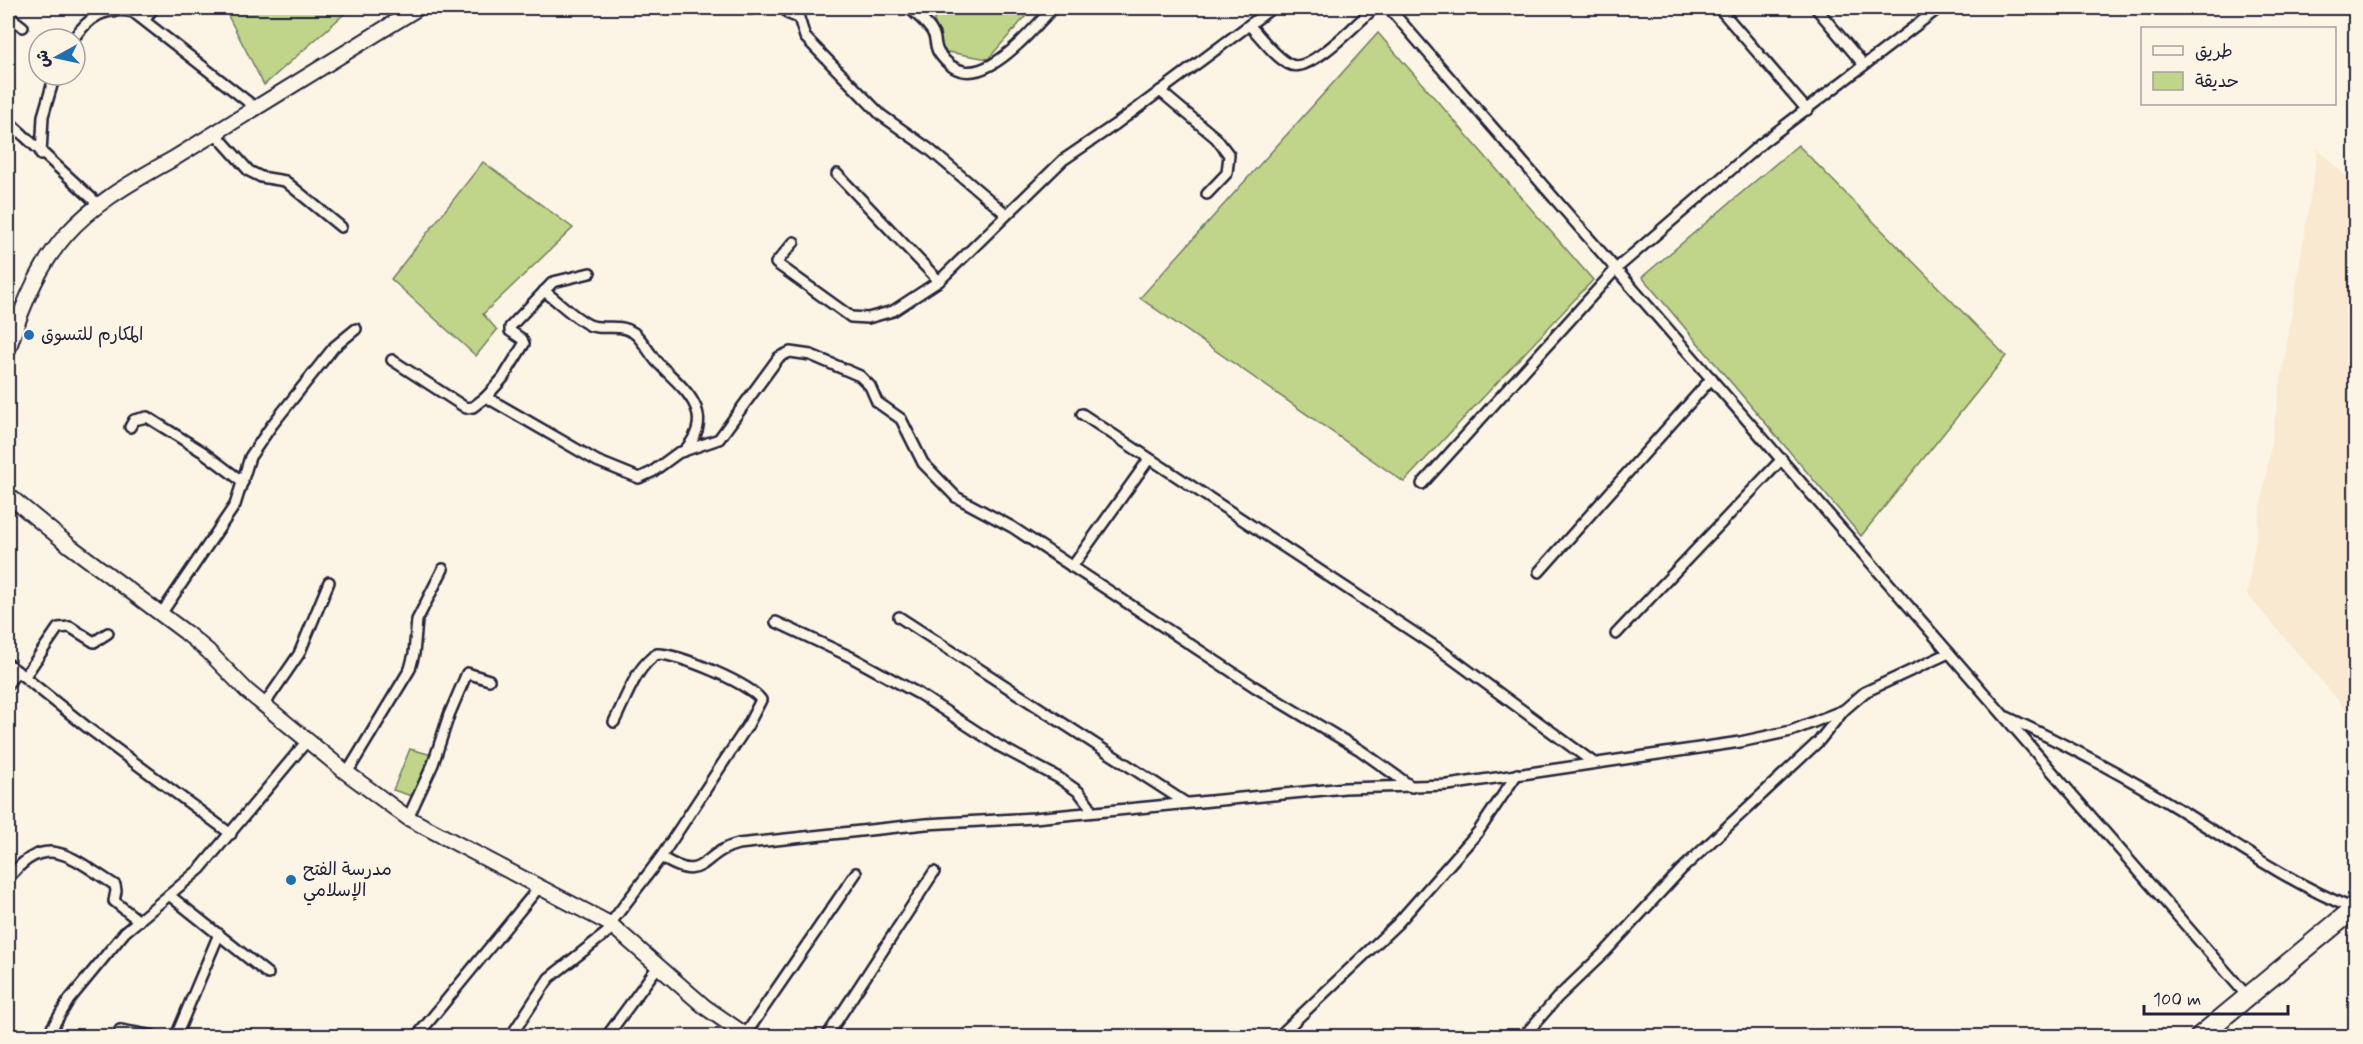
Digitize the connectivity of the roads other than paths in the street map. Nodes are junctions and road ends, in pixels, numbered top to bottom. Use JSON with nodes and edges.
{"nodes":[{"id":1,"x":153,"y":8,"type":"edge"},
{"id":2,"x":418,"y":8,"type":"edge"},
{"id":3,"x":784,"y":8,"type":"edge"},
{"id":4,"x":909,"y":8,"type":"edge"},
{"id":5,"x":1053,"y":8,"type":"edge"},
{"id":6,"x":1272,"y":8,"type":"edge"},
{"id":7,"x":1374,"y":8,"type":"edge"},
{"id":8,"x":1389,"y":8,"type":"edge"},
{"id":9,"x":1719,"y":8,"type":"edge"},
{"id":10,"x":1816,"y":8,"type":"edge"},
{"id":11,"x":1938,"y":8,"type":"edge"},
{"id":12,"x":145,"y":20,"type":"junction"},
{"id":13,"x":8,"y":23,"type":"edge"},
{"id":14,"x":1249,"y":25,"type":"junction"},
{"id":15,"x":23,"y":27,"type":"dead end"},
{"id":16,"x":83,"y":27,"type":"edge"},
{"id":17,"x":1864,"y":65,"type":"junction"},
{"id":18,"x":51,"y":87,"type":"edge"},
{"id":19,"x":1160,"y":91,"type":"junction"},
{"id":20,"x":256,"y":108,"type":"junction"},
{"id":21,"x":1807,"y":110,"type":"junction"},
{"id":22,"x":8,"y":121,"type":"edge"},
{"id":23,"x":216,"y":133,"type":"junction"},
{"id":24,"x":41,"y":155,"type":"junction"},
{"id":25,"x":837,"y":174,"type":"dead end"},
{"id":26,"x":1207,"y":194,"type":"dead end"},
{"id":27,"x":99,"y":205,"type":"junction"},
{"id":28,"x":1006,"y":214,"type":"junction"},
{"id":29,"x":341,"y":227,"type":"dead end"},
{"id":30,"x":794,"y":242,"type":"dead end"},
{"id":31,"x":1617,"y":268,"type":"junction"},
{"id":32,"x":590,"y":273,"type":"dead end"},
{"id":33,"x":939,"y":281,"type":"junction"},
{"id":34,"x":544,"y":291,"type":"junction"},
{"id":35,"x":356,"y":329,"type":"dead end"},
{"id":36,"x":8,"y":350,"type":"edge"},
{"id":37,"x":392,"y":360,"type":"dead end"},
{"id":38,"x":1712,"y":378,"type":"junction"},
{"id":39,"x":486,"y":397,"type":"junction"},
{"id":40,"x":1082,"y":414,"type":"dead end"},
{"id":41,"x":130,"y":427,"type":"dead end"},
{"id":42,"x":684,"y":451,"type":"junction"},
{"id":43,"x":1149,"y":459,"type":"junction"},
{"id":44,"x":1782,"y":459,"type":"junction"},
{"id":45,"x":243,"y":482,"type":"junction"},
{"id":46,"x":1422,"y":484,"type":"dead end"},
{"id":47,"x":8,"y":496,"type":"edge"},
{"id":48,"x":1072,"y":567,"type":"junction"},
{"id":49,"x":442,"y":568,"type":"dead end"},
{"id":50,"x":1539,"y":572,"type":"dead end"},
{"id":51,"x":329,"y":582,"type":"dead end"},
{"id":52,"x":161,"y":614,"type":"junction"},
{"id":53,"x":899,"y":617,"type":"dead end"},
{"id":54,"x":776,"y":622,"type":"dead end"},
{"id":55,"x":108,"y":633,"type":"dead end"},
{"id":56,"x":1616,"y":634,"type":"dead end"},
{"id":57,"x":1949,"y":653,"type":"junction"},
{"id":58,"x":8,"y":664,"type":"edge"},
{"id":59,"x":21,"y":674,"type":"junction"},
{"id":60,"x":489,"y":680,"type":"dead end"},
{"id":61,"x":8,"y":684,"type":"edge"},
{"id":62,"x":264,"y":705,"type":"junction"},
{"id":63,"x":1844,"y":710,"type":"junction"},
{"id":64,"x":2004,"y":716,"type":"junction"},
{"id":65,"x":615,"y":722,"type":"dead end"},
{"id":66,"x":308,"y":741,"type":"junction"},
{"id":67,"x":1594,"y":763,"type":"junction"},
{"id":68,"x":347,"y":773,"type":"junction"},
{"id":69,"x":1517,"y":774,"type":"junction"},
{"id":70,"x":1412,"y":787,"type":"junction"},
{"id":71,"x":1186,"y":803,"type":"junction"},
{"id":72,"x":1090,"y":812,"type":"junction"},
{"id":73,"x":408,"y":818,"type":"junction"},
{"id":74,"x":231,"y":834,"type":"junction"},
{"id":75,"x":661,"y":857,"type":"junction"},
{"id":76,"x":934,"y":872,"type":"dead end"},
{"id":77,"x":856,"y":873,"type":"dead end"},
{"id":78,"x":8,"y":879,"type":"edge"},
{"id":79,"x":540,"y":886,"type":"junction"},
{"id":80,"x":170,"y":895,"type":"junction"},
{"id":81,"x":2355,"y":908,"type":"edge"},
{"id":82,"x":139,"y":921,"type":"junction"},
{"id":83,"x":612,"y":925,"type":"junction"},
{"id":84,"x":219,"y":934,"type":"junction"},
{"id":85,"x":659,"y":965,"type":"junction"},
{"id":86,"x":268,"y":974,"type":"dead end"},
{"id":87,"x":2248,"y":997,"type":"junction"},
{"id":88,"x":120,"y":1030,"type":"dead end"},
{"id":89,"x":46,"y":1036,"type":"edge"},
{"id":90,"x":153,"y":1036,"type":"edge"},
{"id":91,"x":176,"y":1036,"type":"edge"},
{"id":92,"x":417,"y":1036,"type":"edge"},
{"id":93,"x":511,"y":1036,"type":"edge"},
{"id":94,"x":607,"y":1036,"type":"edge"},
{"id":95,"x":746,"y":1036,"type":"edge"},
{"id":96,"x":827,"y":1036,"type":"edge"},
{"id":97,"x":1279,"y":1036,"type":"edge"},
{"id":98,"x":1524,"y":1036,"type":"edge"},
{"id":99,"x":2200,"y":1036,"type":"edge"}],
"edges":[{"from":1,"to":12,"type":"street"},
{"from":2,"to":20,"type":"street"},
{"from":3,"to":28,"type":"street"},
{"from":4,"to":5,"type":"street"},
{"from":6,"to":14,"type":"street"},
{"from":7,"to":14,"type":"street"},
{"from":8,"to":31,"type":"street"},
{"from":9,"to":21,"type":"street"},
{"from":10,"to":17,"type":"street"},
{"from":11,"to":17,"type":"street"},
{"from":12,"to":16,"type":"street"},
{"from":12,"to":20,"type":"street"},
{"from":13,"to":15,"type":"street"},
{"from":14,"to":19,"type":"street"},
{"from":17,"to":21,"type":"street"},
{"from":18,"to":24,"type":"street"},
{"from":19,"to":26,"type":"street"},
{"from":19,"to":28,"type":"street"},
{"from":20,"to":23,"type":"street"},
{"from":21,"to":31,"type":"street"},
{"from":22,"to":24,"type":"street"},
{"from":23,"to":27,"type":"street"},
{"from":23,"to":29,"type":"street"},
{"from":24,"to":27,"type":"street"},
{"from":25,"to":33,"type":"street"},
{"from":27,"to":36,"type":"street"},
{"from":28,"to":33,"type":"street"},
{"from":30,"to":33,"type":"street"},
{"from":31,"to":38,"type":"street"},
{"from":31,"to":46,"type":"street"},
{"from":32,"to":34,"type":"street"},
{"from":34,"to":39,"type":"street"},
{"from":34,"to":42,"type":"street"},
{"from":35,"to":45,"type":"street"},
{"from":37,"to":39,"type":"street"},
{"from":38,"to":44,"type":"street"},
{"from":38,"to":50,"type":"street"},
{"from":39,"to":42,"type":"street"},
{"from":40,"to":43,"type":"street"},
{"from":41,"to":45,"type":"street"},
{"from":42,"to":48,"type":"street"},
{"from":43,"to":48,"type":"street"},
{"from":43,"to":67,"type":"street"},
{"from":44,"to":56,"type":"street"},
{"from":44,"to":57,"type":"street"},
{"from":45,"to":52,"type":"street"},
{"from":47,"to":52,"type":"street"},
{"from":48,"to":70,"type":"street"},
{"from":49,"to":68,"type":"street"},
{"from":51,"to":62,"type":"street"},
{"from":52,"to":62,"type":"street"},
{"from":53,"to":71,"type":"street"},
{"from":54,"to":72,"type":"street"},
{"from":55,"to":59,"type":"street"},
{"from":57,"to":63,"type":"street"},
{"from":57,"to":64,"type":"street"},
{"from":58,"to":59,"type":"street"},
{"from":59,"to":61,"type":"street"},
{"from":59,"to":74,"type":"street"},
{"from":60,"to":73,"type":"street"},
{"from":62,"to":66,"type":"street"},
{"from":63,"to":67,"type":"street"},
{"from":63,"to":98,"type":"street"},
{"from":64,"to":81,"type":"street"},
{"from":64,"to":87,"type":"street"},
{"from":65,"to":75,"type":"street"},
{"from":66,"to":68,"type":"street"},
{"from":66,"to":74,"type":"street"},
{"from":67,"to":69,"type":"street"},
{"from":68,"to":73,"type":"street"},
{"from":69,"to":70,"type":"street"},
{"from":69,"to":97,"type":"street"},
{"from":70,"to":71,"type":"street"},
{"from":71,"to":72,"type":"street"},
{"from":72,"to":75,"type":"street"},
{"from":73,"to":79,"type":"street"},
{"from":74,"to":80,"type":"street"},
{"from":75,"to":83,"type":"street"},
{"from":76,"to":96,"type":"street"},
{"from":77,"to":95,"type":"street"},
{"from":78,"to":82,"type":"street"},
{"from":79,"to":83,"type":"street"},
{"from":79,"to":92,"type":"street"},
{"from":80,"to":82,"type":"street"},
{"from":80,"to":84,"type":"street"},
{"from":81,"to":87,"type":"highway"},
{"from":82,"to":89,"type":"street"},
{"from":83,"to":85,"type":"street"},
{"from":83,"to":93,"type":"street"},
{"from":84,"to":86,"type":"street"},
{"from":84,"to":91,"type":"street"},
{"from":85,"to":94,"type":"street"},
{"from":85,"to":95,"type":"street"},
{"from":87,"to":99,"type":"highway"},
{"from":88,"to":90,"type":"street"}]}
